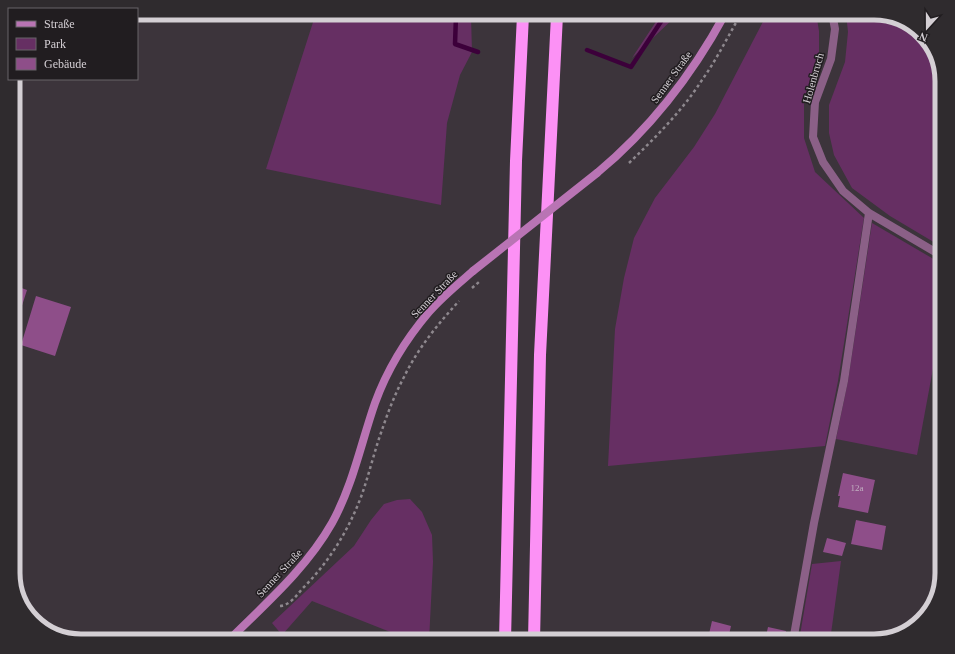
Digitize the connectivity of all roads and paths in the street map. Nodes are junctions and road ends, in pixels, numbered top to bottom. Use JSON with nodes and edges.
{"nodes":[{"id":1,"x":523,"y":20,"type":"edge"},
{"id":2,"x":557,"y":20,"type":"edge"},
{"id":3,"x":722,"y":20,"type":"edge"},
{"id":4,"x":833,"y":20,"type":"edge"},
{"id":5,"x":869,"y":213,"type":"junction"},
{"id":6,"x":935,"y":252,"type":"edge"},
{"id":7,"x":235,"y":634,"type":"edge"},
{"id":8,"x":505,"y":634,"type":"edge"},
{"id":9,"x":534,"y":634,"type":"edge"},
{"id":10,"x":795,"y":634,"type":"edge"}],
"edges":[{"from":1,"to":8,"type":"highway"},
{"from":2,"to":9,"type":"highway"},
{"from":3,"to":7,"type":"street","name":"Senner Straße","bridge":true},
{"from":4,"to":5,"type":"street","name":"Holenbruch"},
{"from":5,"to":6,"type":"street","name":"Holenbruch"},
{"from":5,"to":10,"type":"street"}]}
